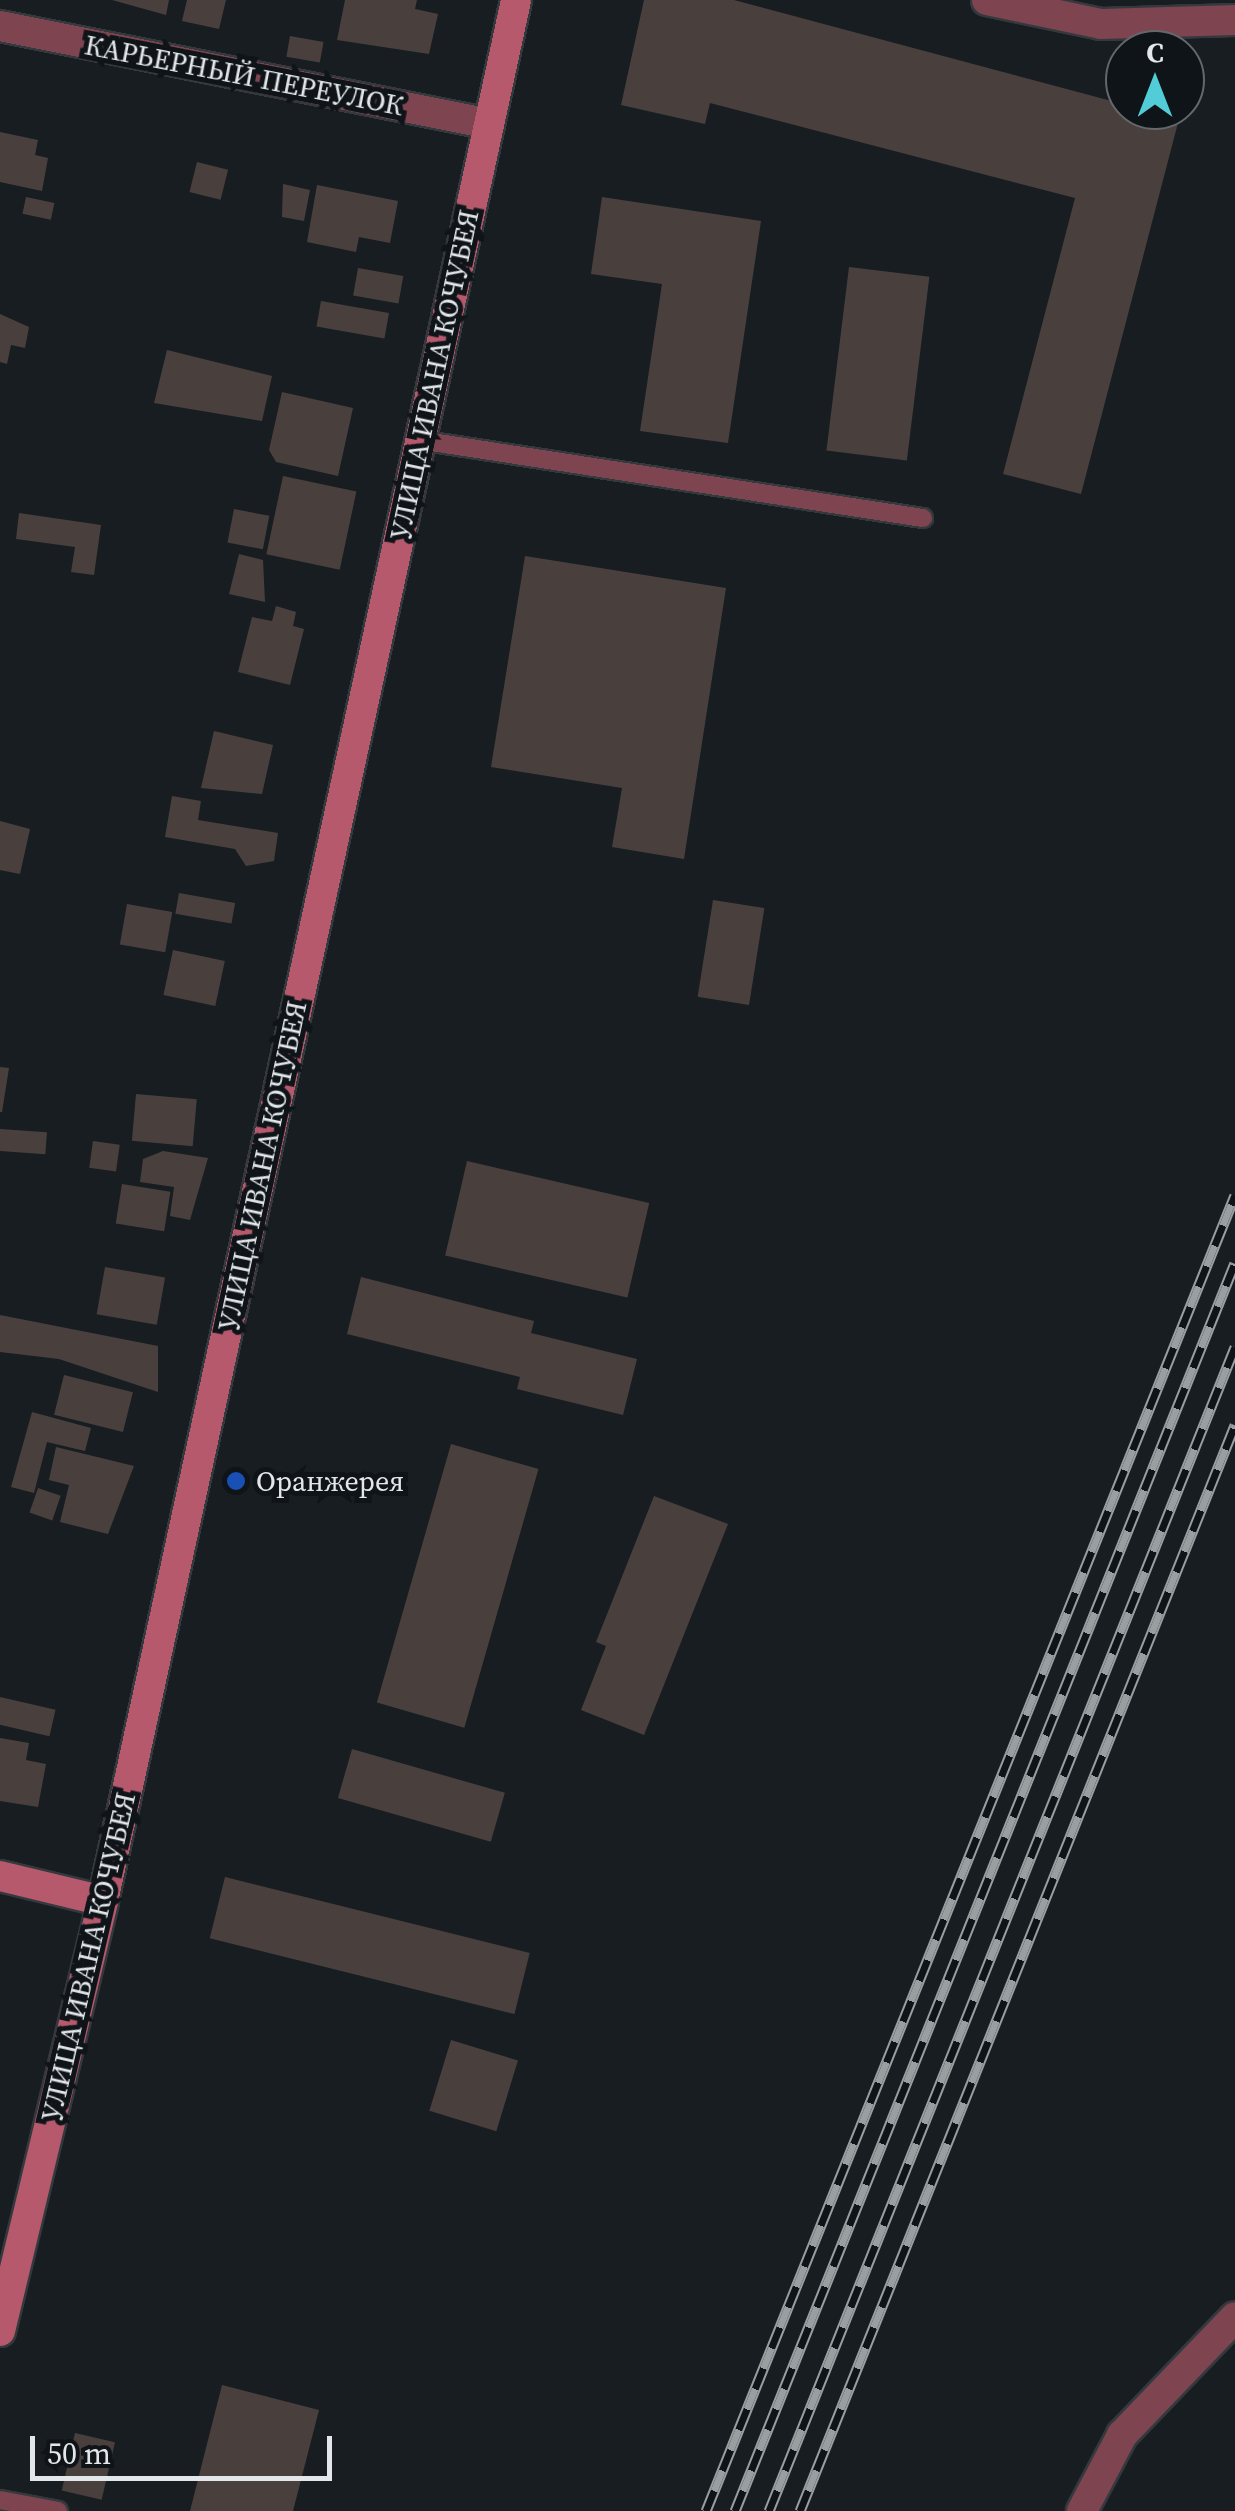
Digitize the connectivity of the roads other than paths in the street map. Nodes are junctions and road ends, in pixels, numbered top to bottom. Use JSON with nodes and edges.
{"nodes":[{"id":1,"x":516,"y":0,"type":"edge"},
{"id":2,"x":987,"y":0,"type":"edge"},
{"id":3,"x":1235,"y":20,"type":"edge"},
{"id":4,"x":0,"y":26,"type":"edge"},
{"id":5,"x":489,"y":124,"type":"junction"},
{"id":6,"x":419,"y":440,"type":"junction"},
{"id":7,"x":923,"y":518,"type":"dead end"},
{"id":8,"x":0,"y":1876,"type":"edge"},
{"id":9,"x":104,"y":1902,"type":"junction"},
{"id":10,"x":1235,"y":2317,"type":"edge"},
{"id":11,"x":0,"y":2331,"type":"edge"},
{"id":12,"x":0,"y":2500,"type":"edge"},
{"id":13,"x":58,"y":2511,"type":"edge"},
{"id":14,"x":1082,"y":2511,"type":"edge"}],
"edges":[{"from":1,"to":5,"type":"street","name":"УЛИЦА ИВАНА КОЧУБЕЯ"},
{"from":2,"to":3,"type":"street"},
{"from":4,"to":5,"type":"street","name":"КАРЬЕРНЫЙ ПЕРЕУЛОК"},
{"from":5,"to":6,"type":"street","name":"УЛИЦА ИВАНА КОЧУБЕЯ"},
{"from":6,"to":7,"type":"lane"},
{"from":6,"to":9,"type":"street","name":"УЛИЦА ИВАНА КОЧУБЕЯ"},
{"from":8,"to":9,"type":"street"},
{"from":9,"to":11,"type":"street","name":"УЛИЦА ИВАНА КОЧУБЕЯ"},
{"from":10,"to":14,"type":"street"},
{"from":12,"to":13,"type":"lane"}]}
